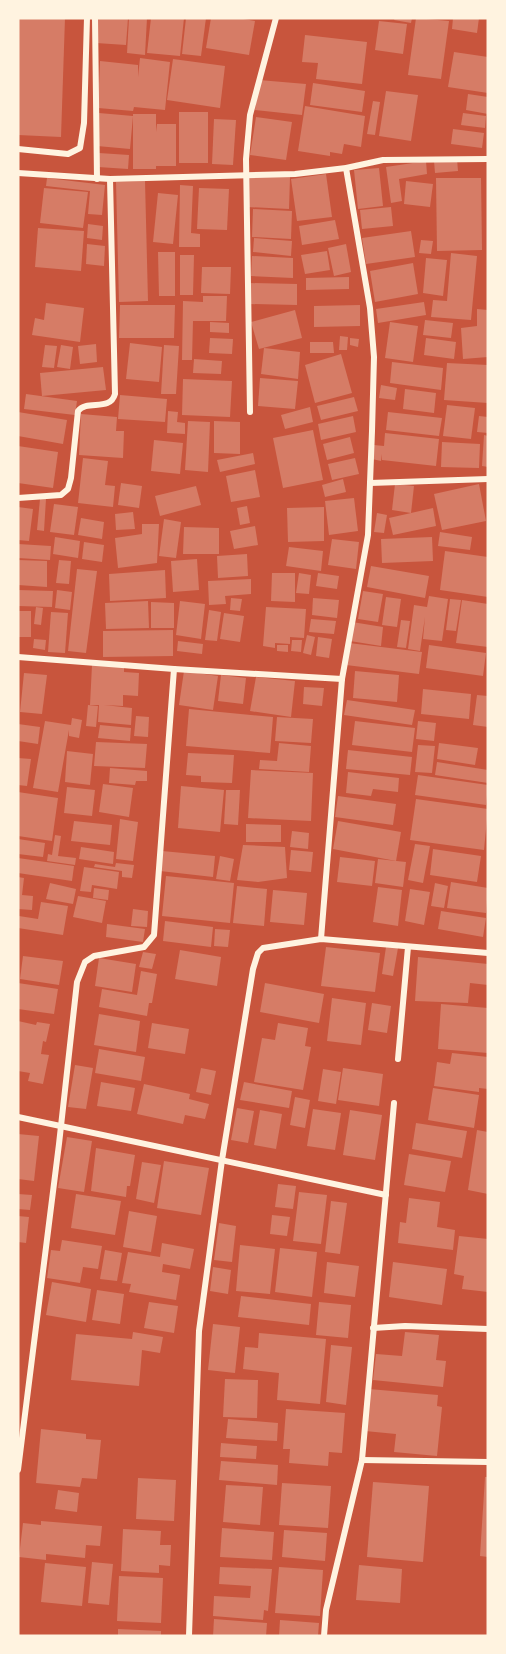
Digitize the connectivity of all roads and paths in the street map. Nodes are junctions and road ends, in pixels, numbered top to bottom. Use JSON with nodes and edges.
{"nodes":[{"id":1,"x":87,"y":18,"type":"edge"},
{"id":2,"x":95,"y":18,"type":"edge"},
{"id":3,"x":276,"y":18,"type":"edge"},
{"id":4,"x":18,"y":149,"type":"edge"},
{"id":5,"x":488,"y":159,"type":"edge"},
{"id":6,"x":346,"y":168,"type":"junction"},
{"id":7,"x":18,"y":173,"type":"edge"},
{"id":8,"x":245,"y":174,"type":"junction"},
{"id":9,"x":97,"y":178,"type":"junction"},
{"id":10,"x":110,"y":180,"type":"junction"},
{"id":11,"x":250,"y":412,"type":"dead end"},
{"id":12,"x":488,"y":479,"type":"edge"},
{"id":13,"x":370,"y":483,"type":"junction"},
{"id":14,"x":18,"y":498,"type":"edge"},
{"id":15,"x":18,"y":657,"type":"edge"},
{"id":16,"x":174,"y":669,"type":"junction"},
{"id":17,"x":342,"y":679,"type":"junction"},
{"id":18,"x":321,"y":939,"type":"junction"},
{"id":19,"x":408,"y":946,"type":"junction"},
{"id":20,"x":488,"y":953,"type":"edge"},
{"id":21,"x":398,"y":1059,"type":"dead end"},
{"id":22,"x":394,"y":1103,"type":"dead end"},
{"id":23,"x":18,"y":1117,"type":"edge"},
{"id":24,"x":61,"y":1126,"type":"junction"},
{"id":25,"x":222,"y":1160,"type":"junction"},
{"id":26,"x":386,"y":1195,"type":"junction"},
{"id":27,"x":373,"y":1329,"type":"junction"},
{"id":28,"x":488,"y":1329,"type":"edge"},
{"id":29,"x":362,"y":1460,"type":"junction"},
{"id":30,"x":488,"y":1462,"type":"edge"},
{"id":31,"x":18,"y":1470,"type":"edge"},
{"id":32,"x":189,"y":1636,"type":"edge"},
{"id":33,"x":324,"y":1636,"type":"edge"}],
"edges":[{"from":1,"to":4,"type":"street"},
{"from":2,"to":9,"type":"street"},
{"from":3,"to":8,"type":"street"},
{"from":5,"to":6,"type":"street"},
{"from":6,"to":8,"type":"street"},
{"from":6,"to":13,"type":"street"},
{"from":7,"to":9,"type":"street"},
{"from":8,"to":10,"type":"street"},
{"from":8,"to":11,"type":"street"},
{"from":9,"to":10,"type":"street"},
{"from":10,"to":14,"type":"street"},
{"from":12,"to":13,"type":"street"},
{"from":13,"to":17,"type":"street"},
{"from":15,"to":16,"type":"street"},
{"from":16,"to":17,"type":"street"},
{"from":16,"to":24,"type":"street"},
{"from":17,"to":18,"type":"street"},
{"from":18,"to":19,"type":"street"},
{"from":18,"to":25,"type":"street"},
{"from":19,"to":20,"type":"street"},
{"from":19,"to":21,"type":"street"},
{"from":22,"to":26,"type":"street"},
{"from":23,"to":24,"type":"street"},
{"from":24,"to":25,"type":"street"},
{"from":24,"to":31,"type":"street"},
{"from":25,"to":26,"type":"street"},
{"from":25,"to":32,"type":"street"},
{"from":26,"to":27,"type":"street"},
{"from":27,"to":28,"type":"street"},
{"from":27,"to":29,"type":"street"},
{"from":29,"to":30,"type":"street"},
{"from":29,"to":33,"type":"street"}]}
